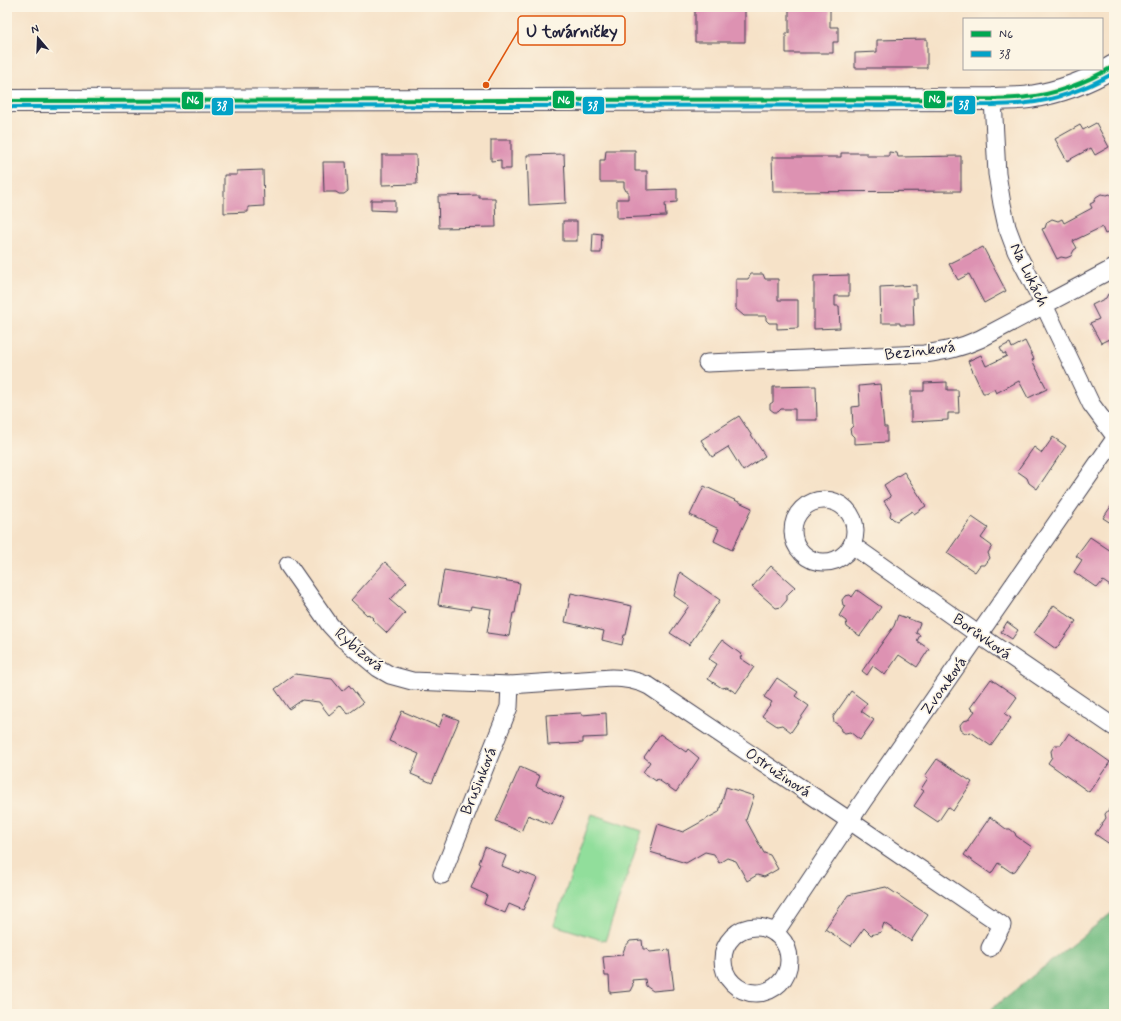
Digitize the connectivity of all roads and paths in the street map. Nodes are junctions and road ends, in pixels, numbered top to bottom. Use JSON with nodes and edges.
{"nodes":[{"id":1,"x":1114,"y":66,"type":"edge"},
{"id":2,"x":993,"y":99,"type":"junction"},
{"id":3,"x":7,"y":101,"type":"edge"},
{"id":4,"x":1114,"y":268,"type":"edge"},
{"id":5,"x":1044,"y":305,"type":"junction"},
{"id":6,"x":707,"y":363,"type":"dead end"},
{"id":7,"x":1114,"y":435,"type":"edge"},
{"id":8,"x":1114,"y":440,"type":"edge"},
{"id":9,"x":852,"y":545,"type":"dead end"},
{"id":10,"x":288,"y":565,"type":"dead end"},
{"id":11,"x":979,"y":635,"type":"junction"},
{"id":12,"x":510,"y":685,"type":"junction"},
{"id":13,"x":1114,"y":727,"type":"edge"},
{"id":14,"x":850,"y":821,"type":"junction"},
{"id":15,"x":442,"y":875,"type":"dead end"},
{"id":16,"x":775,"y":933,"type":"dead end"},
{"id":17,"x":990,"y":948,"type":"dead end"}],
"edges":[{"from":1,"to":2,"type":"street"},
{"from":2,"to":3,"type":"street"},
{"from":2,"to":5,"type":"street","name":"Na Lukách"},
{"from":4,"to":5,"type":"street","name":"Bezinková"},
{"from":5,"to":6,"type":"street","name":"Bezinková"},
{"from":5,"to":7,"type":"street","name":"Na Lukách"},
{"from":8,"to":11,"type":"street","name":"Zvonková"},
{"from":9,"to":11,"type":"street","name":"Borůvková"},
{"from":10,"to":12,"type":"street","name":"Rybízová"},
{"from":11,"to":13,"type":"street","name":"Borůvková"},
{"from":11,"to":14,"type":"street","name":"Zvonková"},
{"from":12,"to":14,"type":"street","name":"Ostružinová"},
{"from":12,"to":15,"type":"street","name":"Brusinková"},
{"from":14,"to":16,"type":"street","name":"Zvonková"},
{"from":14,"to":17,"type":"street","name":"Ostružinová"}]}
